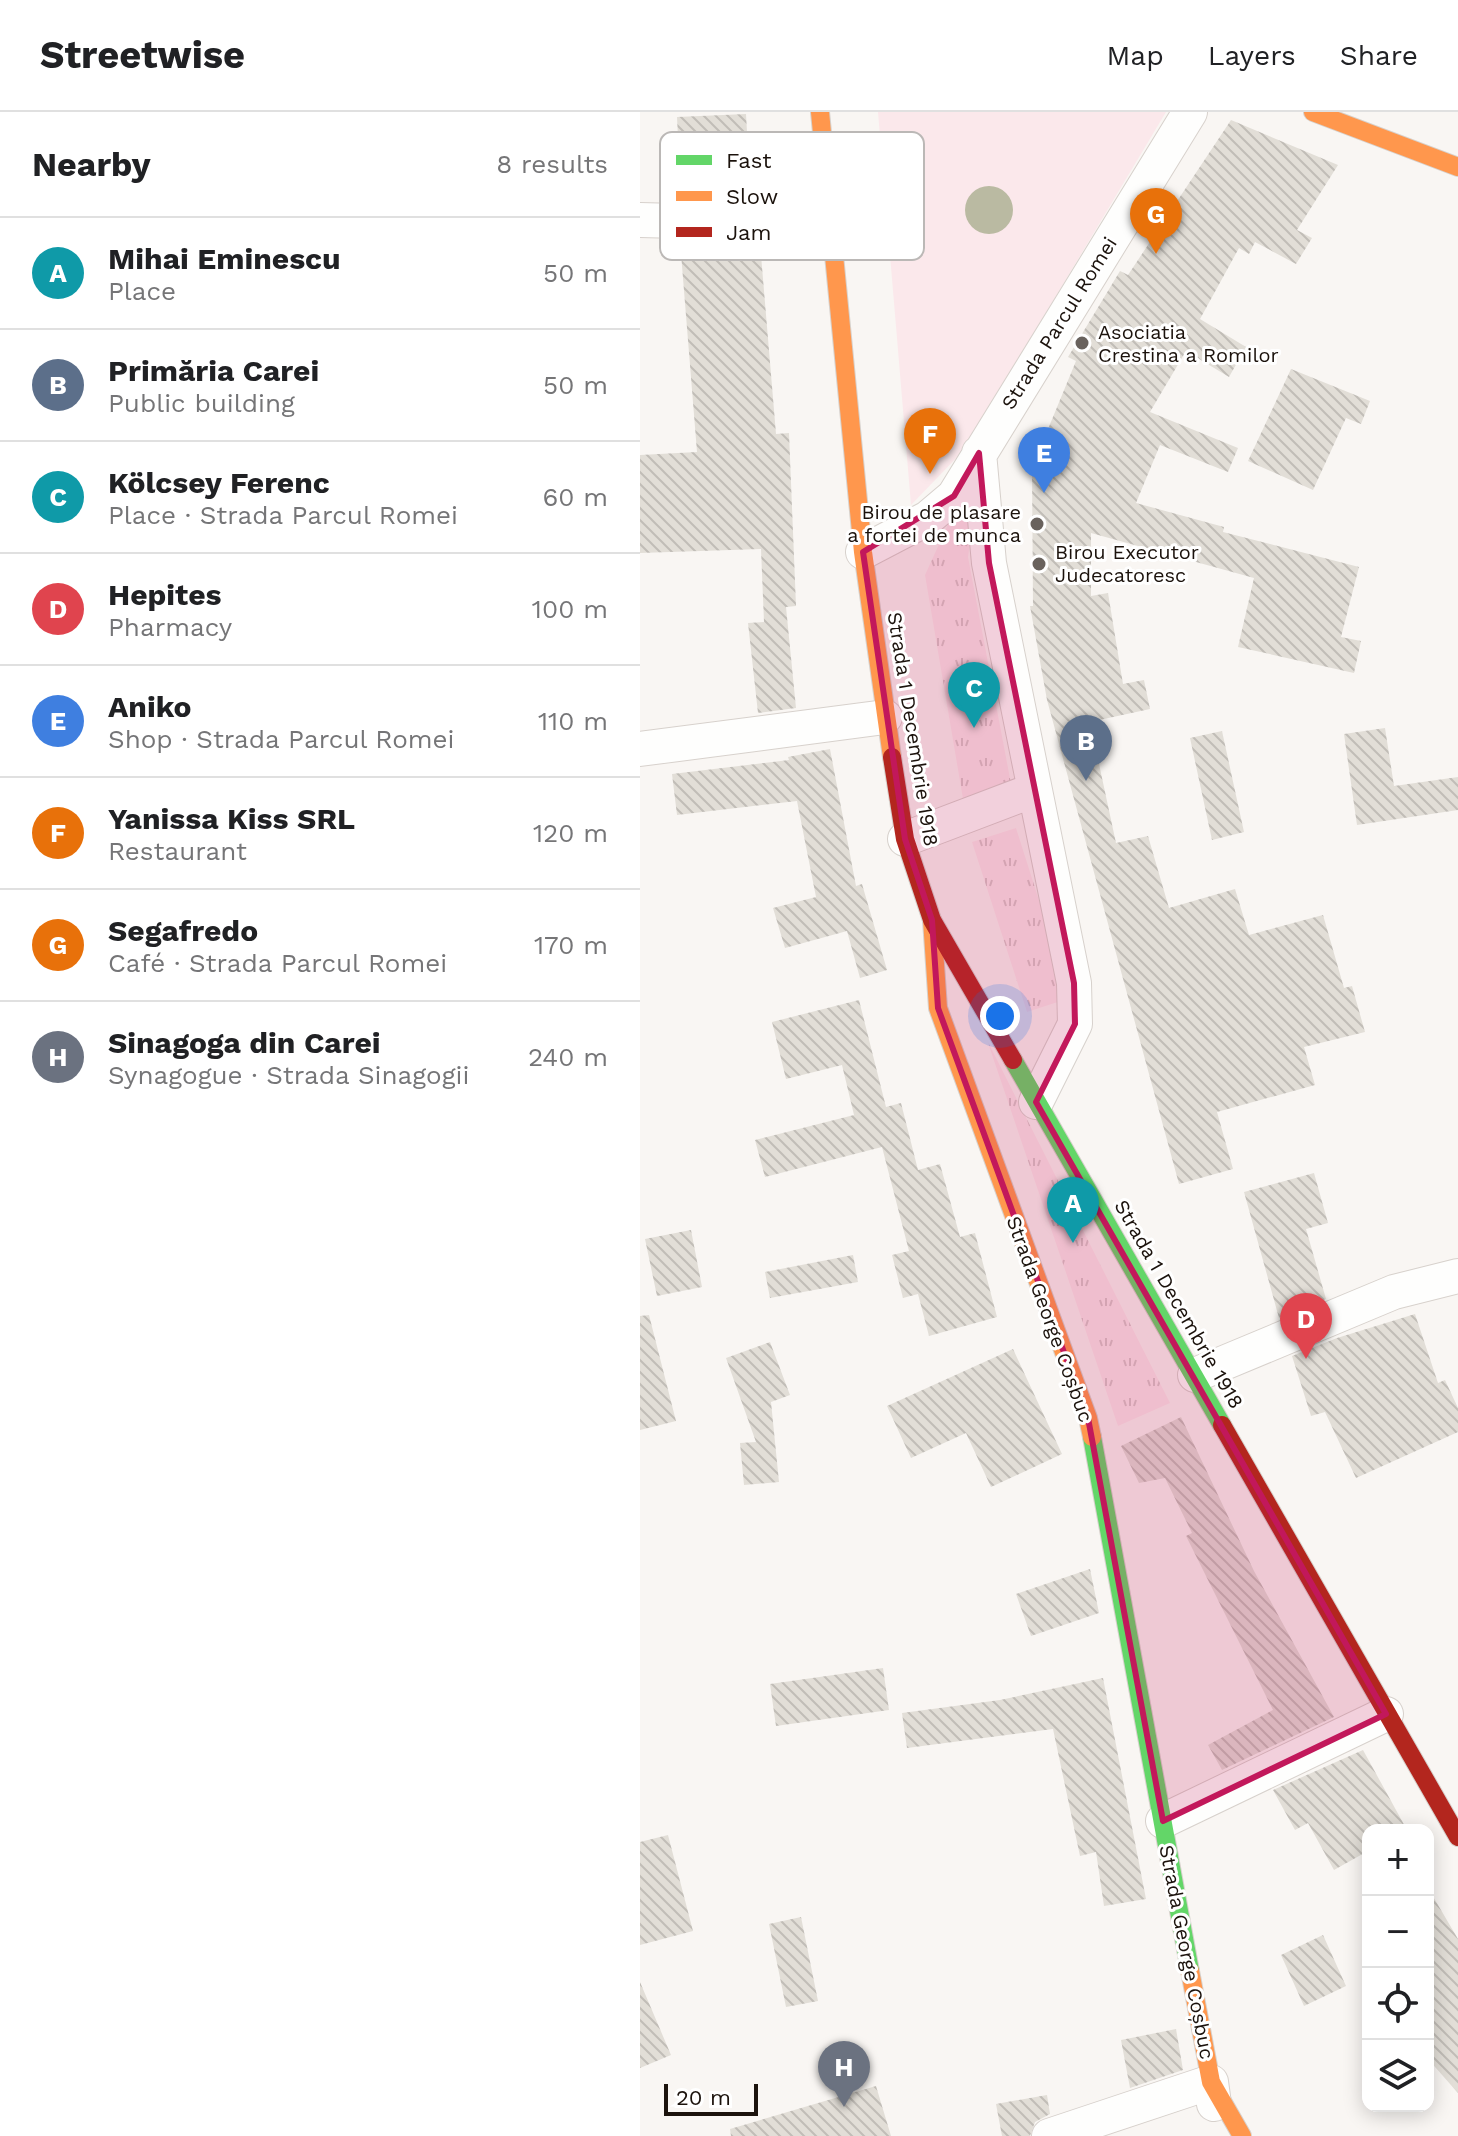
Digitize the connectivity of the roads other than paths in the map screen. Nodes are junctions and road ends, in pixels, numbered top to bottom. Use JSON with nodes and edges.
{"nodes":[{"id":1,"x":820,"y":112,"type":"edge"},
{"id":2,"x":1190,"y":112,"type":"edge"},
{"id":3,"x":1313,"y":112,"type":"edge"},
{"id":4,"x":822,"y":132,"type":"edge"},
{"id":5,"x":1458,"y":167,"type":"edge"},
{"id":6,"x":640,"y":220,"type":"edge"},
{"id":7,"x":660,"y":221,"type":"edge"},
{"id":8,"x":834,"y":260,"type":"edge"},
{"id":9,"x":979,"y":453,"type":"junction"},
{"id":10,"x":863,"y":552,"type":"junction"},
{"id":11,"x":885,"y":717,"type":"junction"},
{"id":12,"x":640,"y":749,"type":"edge"},
{"id":13,"x":1034,"y":790,"type":"junction"},
{"id":14,"x":905,"y":839,"type":"junction"},
{"id":15,"x":932,"y":920,"type":"junction"},
{"id":16,"x":1036,"y":1102,"type":"junction"},
{"id":17,"x":1458,"y":1276,"type":"edge"},
{"id":18,"x":1195,"y":1375,"type":"junction"},
{"id":19,"x":1386,"y":1714,"type":"junction"},
{"id":20,"x":1163,"y":1821,"type":"junction"},
{"id":21,"x":1458,"y":1837,"type":"edge"},
{"id":22,"x":1211,"y":2082,"type":"junction"},
{"id":23,"x":1049,"y":2136,"type":"edge"},
{"id":24,"x":1217,"y":2136,"type":"edge"},
{"id":25,"x":1242,"y":2136,"type":"edge"}],
"edges":[{"from":1,"to":4,"type":"main road","name":"Strada 1 Decembrie 1918"},
{"from":2,"to":9,"type":"street","name":"Strada Parcul Romei"},
{"from":3,"to":5,"type":"main road"},
{"from":6,"to":7,"type":"street"},
{"from":8,"to":10,"type":"main road","name":"Strada 1 Decembrie 1918"},
{"from":9,"to":10,"type":"street","name":"Strada Parcul Romei"},
{"from":9,"to":13,"type":"street"},
{"from":10,"to":11,"type":"main road","name":"Strada 1 Decembrie 1918"},
{"from":11,"to":12,"type":"street"},
{"from":11,"to":14,"type":"main road","name":"Strada 1 Decembrie 1918"},
{"from":13,"to":14,"type":"street"},
{"from":13,"to":16,"type":"street"},
{"from":14,"to":15,"type":"main road","name":"Strada 1 Decembrie 1918"},
{"from":15,"to":16,"type":"main road","name":"Strada 1 Decembrie 1918"},
{"from":15,"to":20,"type":"main road","name":"Strada George Coșbuc"},
{"from":16,"to":18,"type":"main road","name":"Strada 1 Decembrie 1918"},
{"from":17,"to":18,"type":"street"},
{"from":18,"to":19,"type":"main road","name":"Strada 1 Decembrie 1918"},
{"from":19,"to":20,"type":"street","name":"Strada George Coșbuc"},
{"from":19,"to":21,"type":"main road","name":"Strada 1 Decembrie 1918"},
{"from":20,"to":22,"type":"main road","name":"Strada George Coșbuc"},
{"from":22,"to":23,"type":"street"},
{"from":22,"to":24,"type":"street","name":"Strada George Coșbuc"},
{"from":22,"to":25,"type":"main road","name":"Strada George Coșbuc"}]}
